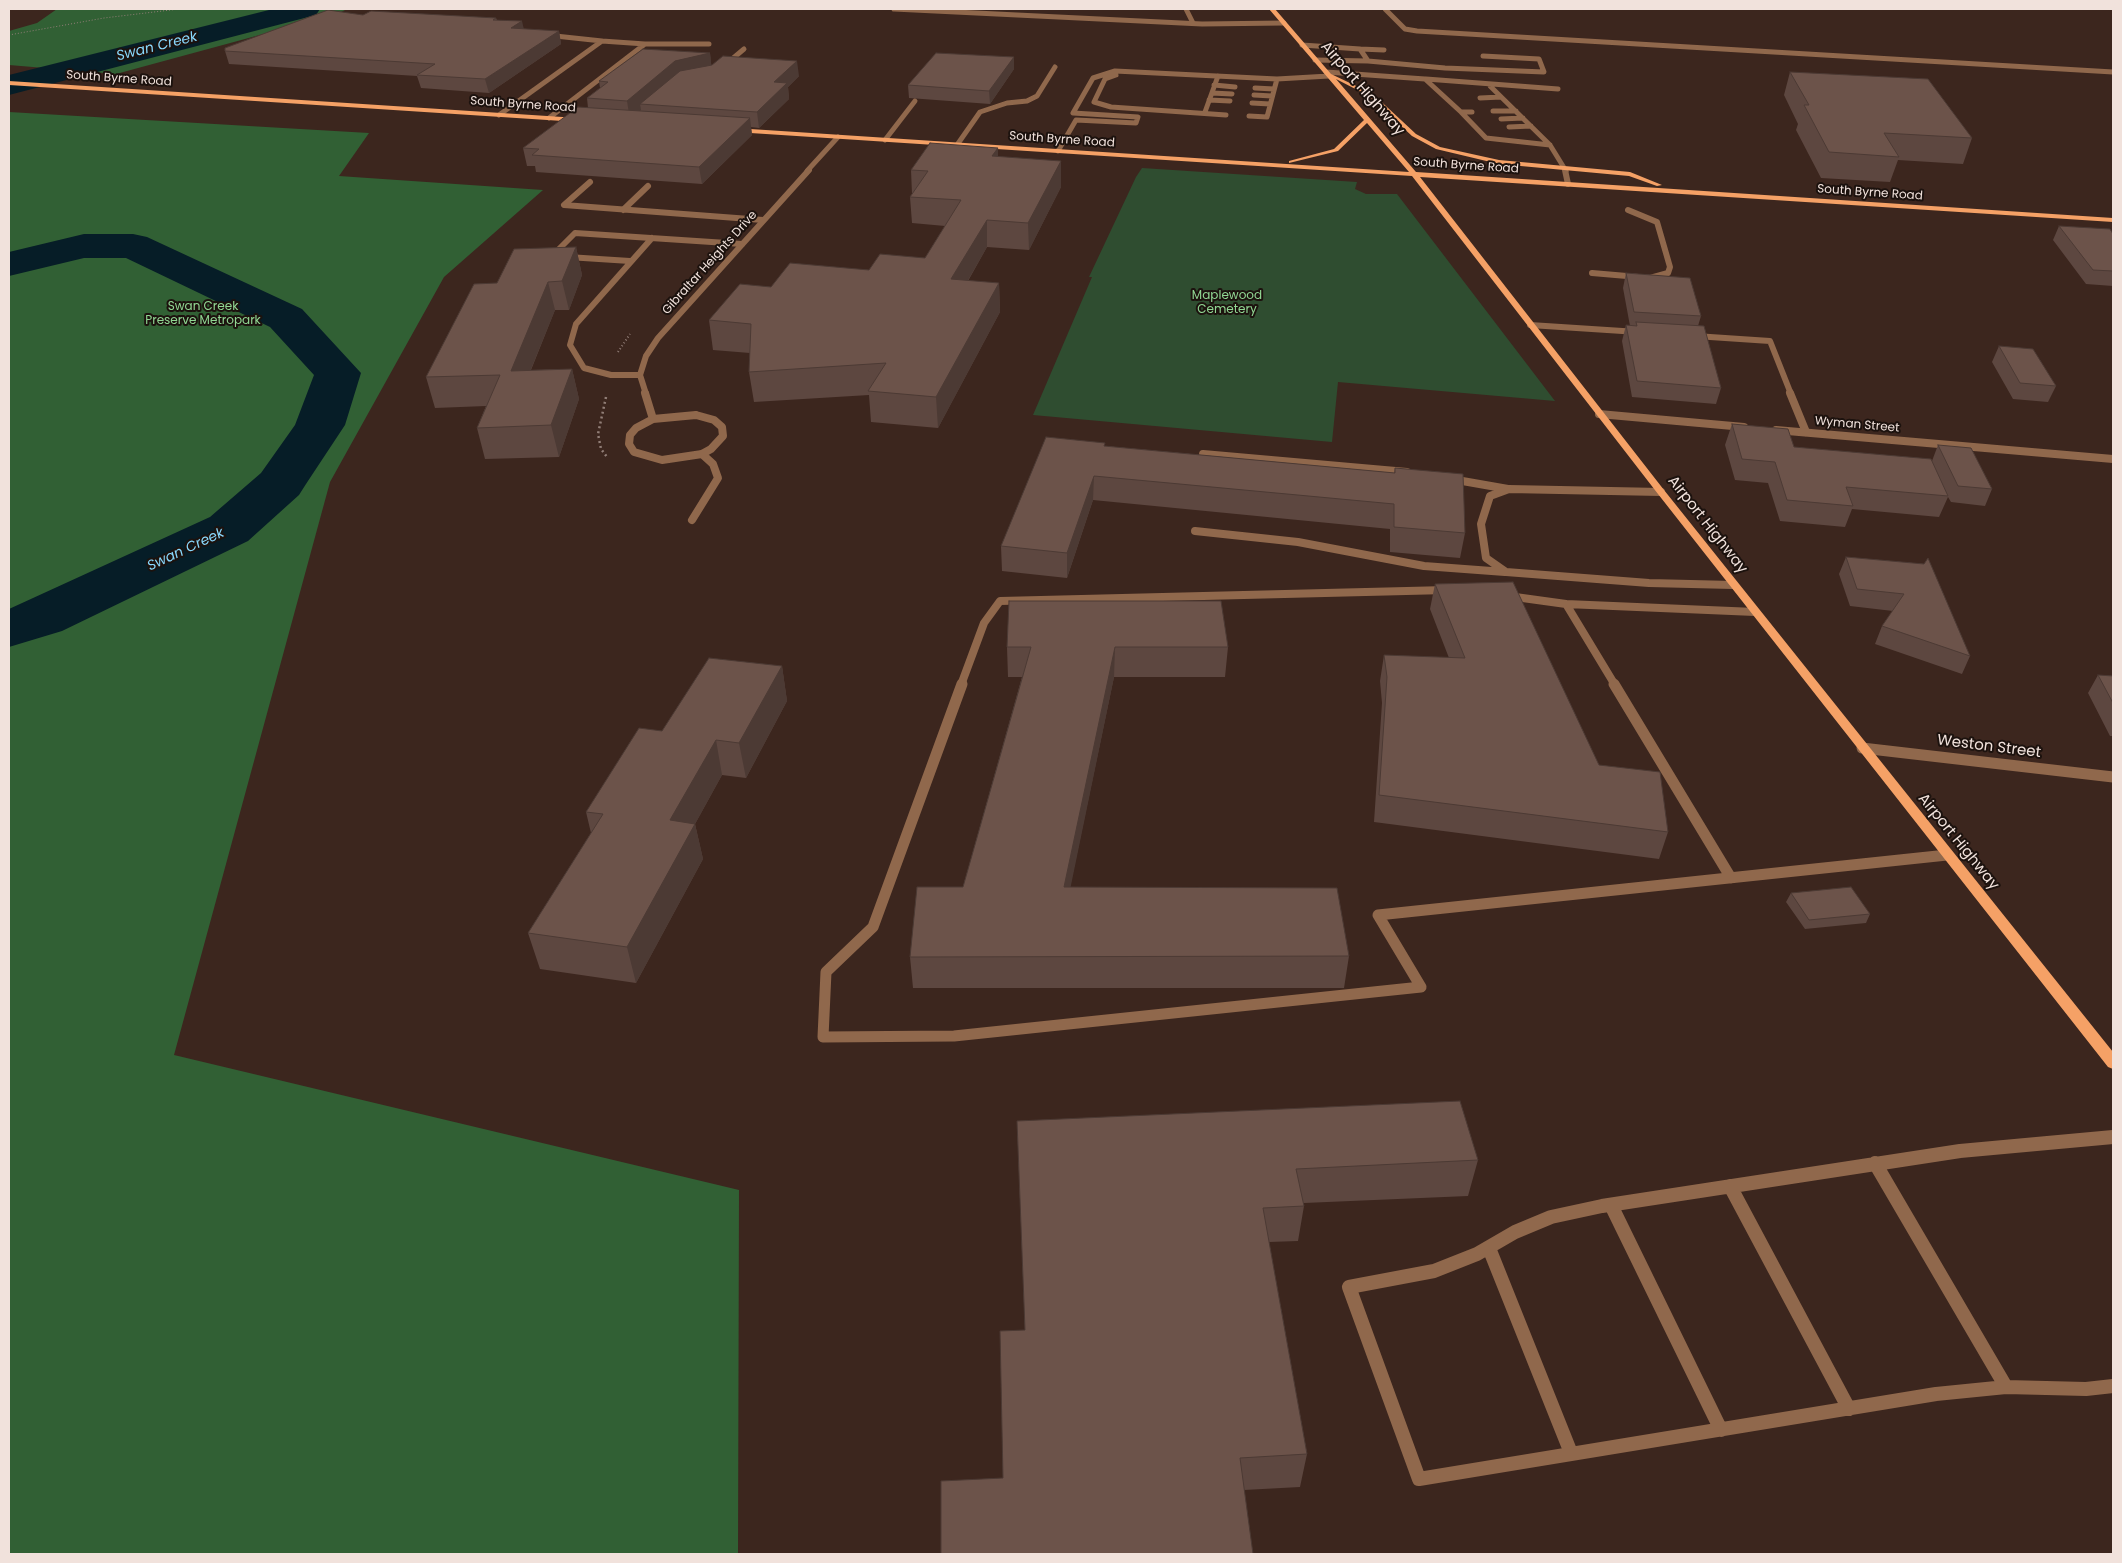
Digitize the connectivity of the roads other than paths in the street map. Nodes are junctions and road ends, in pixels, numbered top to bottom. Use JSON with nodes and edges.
{"nodes":[{"id":1,"x":894,"y":9,"type":"edge"},
{"id":2,"x":1186,"y":9,"type":"edge"},
{"id":3,"x":1272,"y":9,"type":"edge"},
{"id":4,"x":1385,"y":9,"type":"edge"},
{"id":5,"x":1194,"y":23,"type":"junction"},
{"id":6,"x":1284,"y":23,"type":"junction"},
{"id":7,"x":544,"y":35,"type":"edge"},
{"id":8,"x":602,"y":42,"type":"junction"},
{"id":9,"x":645,"y":44,"type":"junction"},
{"id":10,"x":710,"y":44,"type":"dead end"},
{"id":11,"x":1302,"y":45,"type":"junction"},
{"id":12,"x":744,"y":48,"type":"dead end"},
{"id":13,"x":1360,"y":49,"type":"junction"},
{"id":14,"x":1384,"y":50,"type":"dead end"},
{"id":15,"x":1483,"y":56,"type":"dead end"},
{"id":16,"x":1517,"y":58,"type":"junction"},
{"id":17,"x":1315,"y":60,"type":"junction"},
{"id":18,"x":1368,"y":61,"type":"junction"},
{"id":19,"x":1425,"y":66,"type":"junction"},
{"id":20,"x":1055,"y":67,"type":"dead end"},
{"id":21,"x":719,"y":70,"type":"edge"},
{"id":22,"x":2113,"y":72,"type":"edge"},
{"id":23,"x":1186,"y":74,"type":"junction"},
{"id":24,"x":1327,"y":74,"type":"junction"},
{"id":25,"x":1218,"y":76,"type":"junction"},
{"id":26,"x":1277,"y":79,"type":"junction"},
{"id":27,"x":1425,"y":79,"type":"junction"},
{"id":28,"x":9,"y":83,"type":"edge"},
{"id":29,"x":1214,"y":86,"type":"junction"},
{"id":30,"x":1490,"y":86,"type":"junction"},
{"id":31,"x":1235,"y":87,"type":"dead end"},
{"id":32,"x":1256,"y":88,"type":"dead end"},
{"id":33,"x":1274,"y":89,"type":"junction"},
{"id":34,"x":1558,"y":89,"type":"dead end"},
{"id":35,"x":1212,"y":93,"type":"junction"},
{"id":36,"x":1232,"y":94,"type":"dead end"},
{"id":37,"x":1254,"y":95,"type":"dead end"},
{"id":38,"x":1272,"y":96,"type":"junction"},
{"id":39,"x":1501,"y":97,"type":"junction"},
{"id":40,"x":1454,"y":98,"type":"dead end"},
{"id":41,"x":1480,"y":98,"type":"dead end"},
{"id":42,"x":1447,"y":99,"type":"junction"},
{"id":43,"x":1209,"y":100,"type":"junction"},
{"id":44,"x":915,"y":101,"type":"edge"},
{"id":45,"x":1230,"y":102,"type":"dead end"},
{"id":46,"x":1252,"y":103,"type":"dead end"},
{"id":47,"x":1270,"y":104,"type":"junction"},
{"id":48,"x":1494,"y":104,"type":"dead end"},
{"id":49,"x":1508,"y":104,"type":"junction"},
{"id":50,"x":1455,"y":106,"type":"junction"},
{"id":51,"x":1467,"y":106,"type":"dead end"},
{"id":52,"x":1142,"y":109,"type":"junction"},
{"id":53,"x":1206,"y":110,"type":"junction"},
{"id":54,"x":1516,"y":110,"type":"junction"},
{"id":55,"x":1493,"y":111,"type":"dead end"},
{"id":56,"x":1227,"y":112,"type":"dead end"},
{"id":57,"x":1461,"y":112,"type":"junction"},
{"id":58,"x":1472,"y":112,"type":"dead end"},
{"id":59,"x":1250,"y":113,"type":"dead end"},
{"id":60,"x":1073,"y":114,"type":"junction"},
{"id":61,"x":499,"y":115,"type":"junction"},
{"id":62,"x":1138,"y":117,"type":"junction"},
{"id":63,"x":549,"y":118,"type":"junction"},
{"id":64,"x":1523,"y":118,"type":"junction"},
{"id":65,"x":1501,"y":119,"type":"dead end"},
{"id":66,"x":1076,"y":120,"type":"junction"},
{"id":67,"x":1367,"y":120,"type":"junction"},
{"id":68,"x":1468,"y":120,"type":"junction"},
{"id":69,"x":1481,"y":120,"type":"dead end"},
{"id":70,"x":586,"y":121,"type":"edge"},
{"id":71,"x":1532,"y":126,"type":"junction"},
{"id":72,"x":1509,"y":127,"type":"dead end"},
{"id":73,"x":1476,"y":128,"type":"junction"},
{"id":74,"x":1488,"y":128,"type":"dead end"},
{"id":75,"x":730,"y":130,"type":"edge"},
{"id":76,"x":838,"y":137,"type":"junction"},
{"id":77,"x":885,"y":140,"type":"junction"},
{"id":78,"x":957,"y":145,"type":"junction"},
{"id":79,"x":1550,"y":145,"type":"junction"},
{"id":80,"x":1058,"y":151,"type":"junction"},
{"id":81,"x":1277,"y":165,"type":"junction"},
{"id":82,"x":1565,"y":169,"type":"junction"},
{"id":83,"x":1414,"y":174,"type":"junction"},
{"id":84,"x":590,"y":182,"type":"edge"},
{"id":85,"x":1568,"y":184,"type":"junction"},
{"id":86,"x":648,"y":186,"type":"edge"},
{"id":87,"x":1713,"y":194,"type":"junction"},
{"id":88,"x":623,"y":210,"type":"junction"},
{"id":89,"x":1628,"y":210,"type":"dead end"},
{"id":90,"x":763,"y":220,"type":"junction"},
{"id":91,"x":2113,"y":220,"type":"edge"},
{"id":92,"x":652,"y":238,"type":"junction"},
{"id":93,"x":742,"y":244,"type":"junction"},
{"id":94,"x":630,"y":261,"type":"junction"},
{"id":95,"x":1592,"y":273,"type":"dead end"},
{"id":96,"x":1530,"y":325,"type":"junction"},
{"id":97,"x":1645,"y":332,"type":"edge"},
{"id":98,"x":1684,"y":335,"type":"edge"},
{"id":99,"x":640,"y":375,"type":"junction"},
{"id":100,"x":1599,"y":414,"type":"junction"},
{"id":101,"x":653,"y":418,"type":"junction"},
{"id":102,"x":1757,"y":428,"type":"edge"},
{"id":103,"x":1767,"y":429,"type":"edge"},
{"id":104,"x":1806,"y":432,"type":"junction"},
{"id":105,"x":702,"y":454,"type":"junction"},
{"id":106,"x":1203,"y":454,"type":"edge"},
{"id":107,"x":2113,"y":459,"type":"edge"},
{"id":108,"x":1414,"y":472,"type":"edge"},
{"id":109,"x":1441,"y":477,"type":"edge"},
{"id":110,"x":1509,"y":489,"type":"junction"},
{"id":111,"x":1660,"y":492,"type":"junction"},
{"id":112,"x":692,"y":520,"type":"dead end"},
{"id":113,"x":1195,"y":531,"type":"dead end"},
{"id":114,"x":1506,"y":572,"type":"junction"},
{"id":115,"x":1733,"y":585,"type":"junction"},
{"id":116,"x":1457,"y":591,"type":"edge"},
{"id":117,"x":1497,"y":594,"type":"edge"},
{"id":118,"x":1566,"y":604,"type":"junction"},
{"id":119,"x":1755,"y":612,"type":"junction"},
{"id":120,"x":1862,"y":748,"type":"junction"},
{"id":121,"x":2113,"y":777,"type":"edge"},
{"id":122,"x":1947,"y":855,"type":"junction"},
{"id":123,"x":1731,"y":878,"type":"junction"},
{"id":124,"x":2113,"y":1063,"type":"edge"},
{"id":125,"x":2113,"y":1137,"type":"edge"},
{"id":126,"x":1875,"y":1164,"type":"junction"},
{"id":127,"x":1730,"y":1186,"type":"junction"},
{"id":128,"x":1611,"y":1205,"type":"junction"},
{"id":129,"x":1489,"y":1248,"type":"junction"},
{"id":130,"x":2113,"y":1386,"type":"edge"},
{"id":131,"x":2006,"y":1387,"type":"junction"},
{"id":132,"x":1849,"y":1409,"type":"junction"},
{"id":133,"x":1721,"y":1430,"type":"junction"},
{"id":134,"x":1571,"y":1453,"type":"junction"}],
"edges":[{"from":1,"to":5,"type":"street"},
{"from":2,"to":5,"type":"street"},
{"from":3,"to":6,"type":"main road","name":"Airport Highway"},
{"from":4,"to":22,"type":"street"},
{"from":5,"to":6,"type":"street"},
{"from":6,"to":11,"type":"main road","name":"Airport Highway"},
{"from":7,"to":8,"type":"street"},
{"from":8,"to":9,"type":"street"},
{"from":8,"to":61,"type":"street"},
{"from":9,"to":10,"type":"street"},
{"from":9,"to":63,"type":"street"},
{"from":11,"to":13,"type":"street"},
{"from":11,"to":17,"type":"main road","name":"Airport Highway"},
{"from":12,"to":21,"type":"street"},
{"from":13,"to":14,"type":"street"},
{"from":13,"to":18,"type":"street"},
{"from":15,"to":16,"type":"street"},
{"from":16,"to":19,"type":"street"},
{"from":16,"to":19,"type":"street"},
{"from":17,"to":18,"type":"street"},
{"from":17,"to":24,"type":"main road","name":"Airport Highway"},
{"from":18,"to":19,"type":"street"},
{"from":20,"to":78,"type":"street"},
{"from":23,"to":25,"type":"street"},
{"from":23,"to":52,"type":"street"},
{"from":23,"to":60,"type":"street"},
{"from":24,"to":26,"type":"street"},
{"from":24,"to":27,"type":"street"},
{"from":24,"to":67,"type":"main road","name":"Airport Highway"},
{"from":24,"to":82,"type":"main road"},
{"from":25,"to":26,"type":"street"},
{"from":25,"to":29,"type":"street"},
{"from":26,"to":33,"type":"street"},
{"from":27,"to":30,"type":"street"},
{"from":27,"to":42,"type":"street"},
{"from":28,"to":61,"type":"main road","name":"South Byrne Road"},
{"from":29,"to":31,"type":"street"},
{"from":29,"to":35,"type":"street"},
{"from":30,"to":34,"type":"street"},
{"from":30,"to":39,"type":"street"},
{"from":32,"to":33,"type":"street"},
{"from":33,"to":38,"type":"street"},
{"from":35,"to":36,"type":"street"},
{"from":35,"to":43,"type":"street"},
{"from":37,"to":38,"type":"street"},
{"from":38,"to":47,"type":"street"},
{"from":39,"to":41,"type":"street"},
{"from":39,"to":49,"type":"street"},
{"from":40,"to":42,"type":"street"},
{"from":42,"to":50,"type":"street"},
{"from":43,"to":45,"type":"street"},
{"from":43,"to":53,"type":"street"},
{"from":44,"to":77,"type":"street"},
{"from":46,"to":47,"type":"street"},
{"from":47,"to":59,"type":"street"},
{"from":48,"to":49,"type":"street"},
{"from":49,"to":54,"type":"street"},
{"from":50,"to":51,"type":"street"},
{"from":50,"to":57,"type":"street"},
{"from":52,"to":53,"type":"street"},
{"from":52,"to":62,"type":"street"},
{"from":53,"to":56,"type":"street"},
{"from":54,"to":55,"type":"street"},
{"from":54,"to":64,"type":"street"},
{"from":57,"to":58,"type":"street"},
{"from":57,"to":68,"type":"street"},
{"from":60,"to":62,"type":"street"},
{"from":60,"to":66,"type":"street"},
{"from":61,"to":63,"type":"main road","name":"South Byrne Road"},
{"from":62,"to":66,"type":"street"},
{"from":63,"to":70,"type":"main road","name":"South Byrne Road"},
{"from":64,"to":65,"type":"street"},
{"from":64,"to":71,"type":"street"},
{"from":66,"to":80,"type":"street"},
{"from":67,"to":81,"type":"main road"},
{"from":67,"to":83,"type":"main road","name":"Airport Highway"},
{"from":68,"to":69,"type":"street"},
{"from":68,"to":73,"type":"street"},
{"from":71,"to":72,"type":"street"},
{"from":71,"to":79,"type":"street"},
{"from":73,"to":74,"type":"street"},
{"from":73,"to":79,"type":"street"},
{"from":75,"to":76,"type":"main road","name":"South Byrne Road"},
{"from":76,"to":77,"type":"main road","name":"South Byrne Road"},
{"from":76,"to":90,"type":"street","name":"Gibraltar Heights Drive"},
{"from":77,"to":78,"type":"main road","name":"South Byrne Road"},
{"from":78,"to":80,"type":"main road","name":"South Byrne Road"},
{"from":79,"to":82,"type":"street"},
{"from":80,"to":81,"type":"main road","name":"South Byrne Road"},
{"from":81,"to":83,"type":"main road","name":"South Byrne Road"},
{"from":82,"to":85,"type":"street"},
{"from":82,"to":87,"type":"main road"},
{"from":83,"to":85,"type":"main road","name":"South Byrne Road"},
{"from":83,"to":96,"type":"main road","name":"Airport Highway"},
{"from":84,"to":88,"type":"street"},
{"from":85,"to":87,"type":"main road","name":"South Byrne Road"},
{"from":86,"to":88,"type":"street"},
{"from":87,"to":91,"type":"main road","name":"South Byrne Road"},
{"from":88,"to":90,"type":"street"},
{"from":89,"to":95,"type":"street"},
{"from":90,"to":93,"type":"street","name":"Gibraltar Heights Drive"},
{"from":92,"to":93,"type":"street"},
{"from":92,"to":94,"type":"street"},
{"from":92,"to":94,"type":"street"},
{"from":93,"to":99,"type":"street","name":"Gibraltar Heights Drive"},
{"from":94,"to":99,"type":"street"},
{"from":96,"to":97,"type":"street"},
{"from":96,"to":100,"type":"main road","name":"Airport Highway"},
{"from":98,"to":104,"type":"street"},
{"from":99,"to":101,"type":"street"},
{"from":100,"to":102,"type":"street"},
{"from":100,"to":111,"type":"main road","name":"Airport Highway"},
{"from":101,"to":105,"type":"street"},
{"from":101,"to":105,"type":"street"},
{"from":103,"to":104,"type":"street","name":"Wyman Street"},
{"from":104,"to":107,"type":"street","name":"Wyman Street"},
{"from":105,"to":112,"type":"street"},
{"from":106,"to":108,"type":"street"},
{"from":109,"to":110,"type":"street"},
{"from":110,"to":111,"type":"street"},
{"from":110,"to":114,"type":"street"},
{"from":111,"to":115,"type":"main road","name":"Airport Highway"},
{"from":113,"to":114,"type":"street"},
{"from":114,"to":115,"type":"street"},
{"from":115,"to":119,"type":"main road","name":"Airport Highway"},
{"from":116,"to":123,"type":"street"},
{"from":117,"to":118,"type":"street"},
{"from":118,"to":119,"type":"street"},
{"from":118,"to":123,"type":"street"},
{"from":119,"to":120,"type":"main road","name":"Airport Highway"},
{"from":120,"to":121,"type":"street","name":"Weston Street"},
{"from":120,"to":122,"type":"main road","name":"Airport Highway"},
{"from":122,"to":123,"type":"street"},
{"from":122,"to":124,"type":"main road","name":"Airport Highway"},
{"from":125,"to":126,"type":"street"},
{"from":126,"to":127,"type":"street"},
{"from":126,"to":131,"type":"street"},
{"from":127,"to":128,"type":"street"},
{"from":127,"to":132,"type":"street"},
{"from":128,"to":129,"type":"street"},
{"from":128,"to":133,"type":"street"},
{"from":129,"to":134,"type":"street"},
{"from":129,"to":134,"type":"street"},
{"from":130,"to":131,"type":"street"},
{"from":131,"to":132,"type":"street"},
{"from":132,"to":133,"type":"street"},
{"from":133,"to":134,"type":"street"}]}
